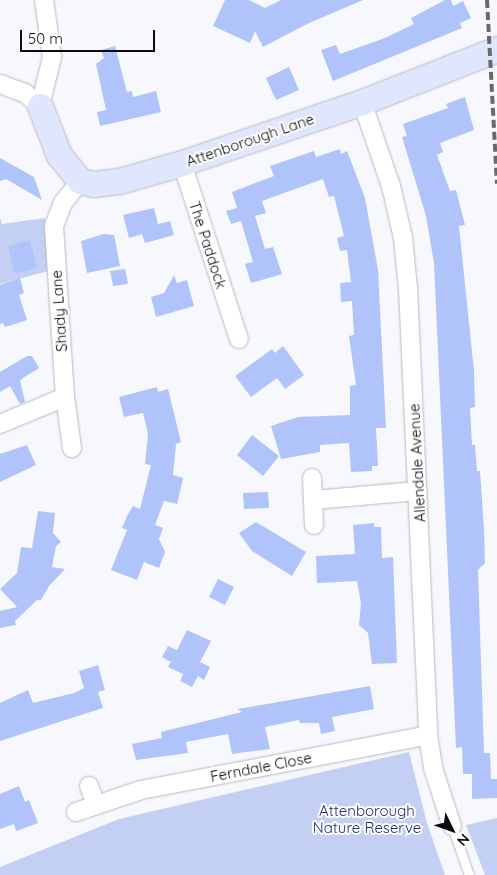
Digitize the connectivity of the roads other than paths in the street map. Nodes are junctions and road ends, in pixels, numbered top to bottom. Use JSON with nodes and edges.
{"nodes":[{"id":1,"x":44,"y":0,"type":"edge"},
{"id":2,"x":497,"y":48,"type":"edge"},
{"id":3,"x":0,"y":84,"type":"edge"},
{"id":4,"x":362,"y":102,"type":"junction"},
{"id":5,"x":40,"y":106,"type":"junction"},
{"id":6,"x":182,"y":164,"type":"junction"},
{"id":7,"x":80,"y":181,"type":"junction"},
{"id":8,"x":232,"y":333,"type":"dead end"},
{"id":9,"x":65,"y":398,"type":"junction"},
{"id":10,"x":0,"y":424,"type":"edge"},
{"id":11,"x":72,"y":448,"type":"dead end"},
{"id":12,"x":312,"y":478,"type":"dead end"},
{"id":13,"x":418,"y":491,"type":"junction"},
{"id":14,"x":313,"y":500,"type":"junction"},
{"id":15,"x":314,"y":525,"type":"dead end"},
{"id":16,"x":428,"y":735,"type":"junction"},
{"id":17,"x":89,"y":786,"type":"dead end"},
{"id":18,"x":96,"y":805,"type":"junction"},
{"id":19,"x":76,"y":812,"type":"dead end"},
{"id":20,"x":452,"y":826,"type":"joint"},
{"id":21,"x":469,"y":875,"type":"edge"}],
"edges":[{"from":1,"to":5,"type":"street"},
{"from":2,"to":4,"type":"street","name":"Attenborough Lane"},
{"from":3,"to":5,"type":"street"},
{"from":4,"to":6,"type":"street","name":"Attenborough Lane"},
{"from":4,"to":13,"type":"street","name":"Allendale Avenue"},
{"from":5,"to":7,"type":"street"},
{"from":6,"to":7,"type":"street","name":"Attenborough Lane"},
{"from":6,"to":8,"type":"street","name":"The Paddock"},
{"from":7,"to":9,"type":"street","name":"Shady Lane"},
{"from":9,"to":10,"type":"street"},
{"from":9,"to":11,"type":"street","name":"Shady Lane"},
{"from":12,"to":14,"type":"street"},
{"from":13,"to":14,"type":"street"},
{"from":13,"to":16,"type":"street","name":"Allendale Avenue"},
{"from":14,"to":15,"type":"street"},
{"from":16,"to":18,"type":"street","name":"Ferndale Close"},
{"from":16,"to":20,"type":"street","name":"Allendale Avenue"},
{"from":17,"to":18,"type":"street"},
{"from":18,"to":19,"type":"street","name":"Ferndale Close"},
{"from":20,"to":21,"type":"lane"}]}
